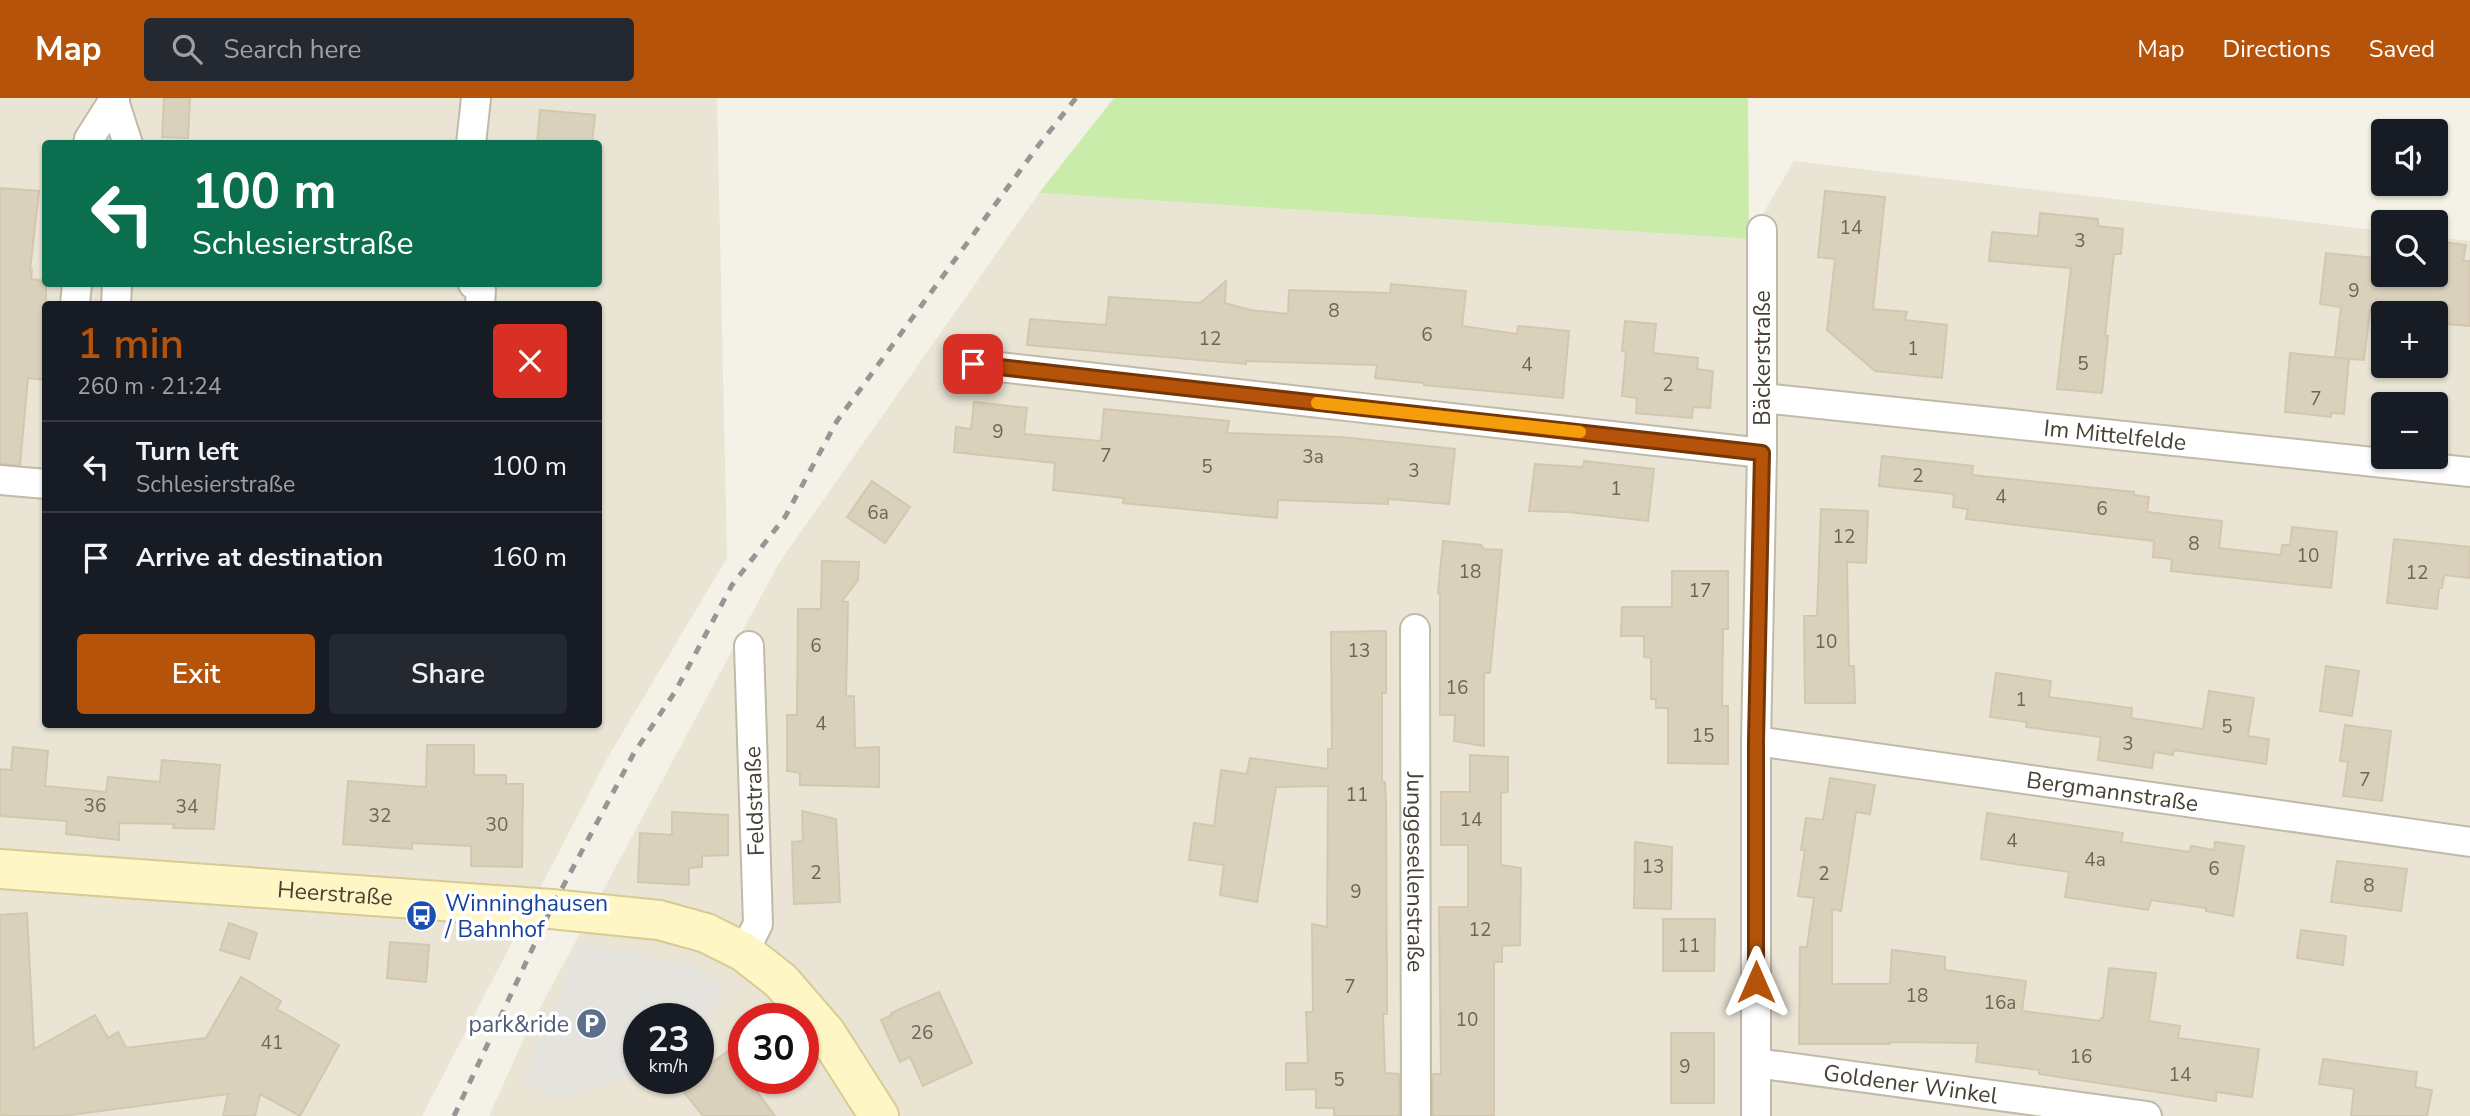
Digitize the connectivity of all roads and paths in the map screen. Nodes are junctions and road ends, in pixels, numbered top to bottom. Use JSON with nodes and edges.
{"nodes":[{"id":1,"x":476,"y":98,"type":"edge"},
{"id":2,"x":115,"y":99,"type":"edge"},
{"id":3,"x":89,"y":140,"type":"edge"},
{"id":4,"x":127,"y":140,"type":"edge"},
{"id":5,"x":471,"y":140,"type":"edge"},
{"id":6,"x":1762,"y":230,"type":"dead end"},
{"id":7,"x":973,"y":364,"type":"dead end"},
{"id":8,"x":1762,"y":398,"type":"junction"},
{"id":9,"x":1762,"y":453,"type":"junction"},
{"id":10,"x":2470,"y":472,"type":"edge"},
{"id":11,"x":0,"y":480,"type":"edge"},
{"id":12,"x":42,"y":484,"type":"edge"},
{"id":13,"x":1415,"y":629,"type":"dead end"},
{"id":14,"x":749,"y":646,"type":"dead end"},
{"id":15,"x":1756,"y":741,"type":"junction"},
{"id":16,"x":2470,"y":842,"type":"edge"},
{"id":17,"x":0,"y":869,"type":"edge"},
{"id":18,"x":744,"y":952,"type":"junction"},
{"id":19,"x":1756,"y":1063,"type":"junction"},
{"id":20,"x":879,"y":1116,"type":"edge"},
{"id":21,"x":1416,"y":1116,"type":"edge"},
{"id":22,"x":1756,"y":1116,"type":"edge"},
{"id":23,"x":2147,"y":1116,"type":"edge"}],
"edges":[{"from":1,"to":5,"type":"street"},
{"from":2,"to":3,"type":"street"},
{"from":2,"to":4,"type":"street"},
{"from":6,"to":8,"type":"street","name":"Bäckerstraße"},
{"from":7,"to":9,"type":"street"},
{"from":8,"to":9,"type":"street","name":"Bäckerstraße"},
{"from":8,"to":10,"type":"street","name":"Im Mittelfelde"},
{"from":9,"to":15,"type":"street","name":"Bäckerstraße"},
{"from":11,"to":12,"type":"street"},
{"from":13,"to":21,"type":"street","name":"Junggesellenstraße"},
{"from":14,"to":18,"type":"street","name":"Feldstraße"},
{"from":15,"to":16,"type":"street","name":"Bergmannstraße"},
{"from":15,"to":19,"type":"street","name":"Bäckerstraße"},
{"from":17,"to":18,"type":"street","name":"Heerstraße"},
{"from":18,"to":20,"type":"street","name":"Heerstraße"},
{"from":19,"to":22,"type":"street","name":"Bäckerstraße"},
{"from":19,"to":23,"type":"street","name":"Goldener Winkel"}]}
